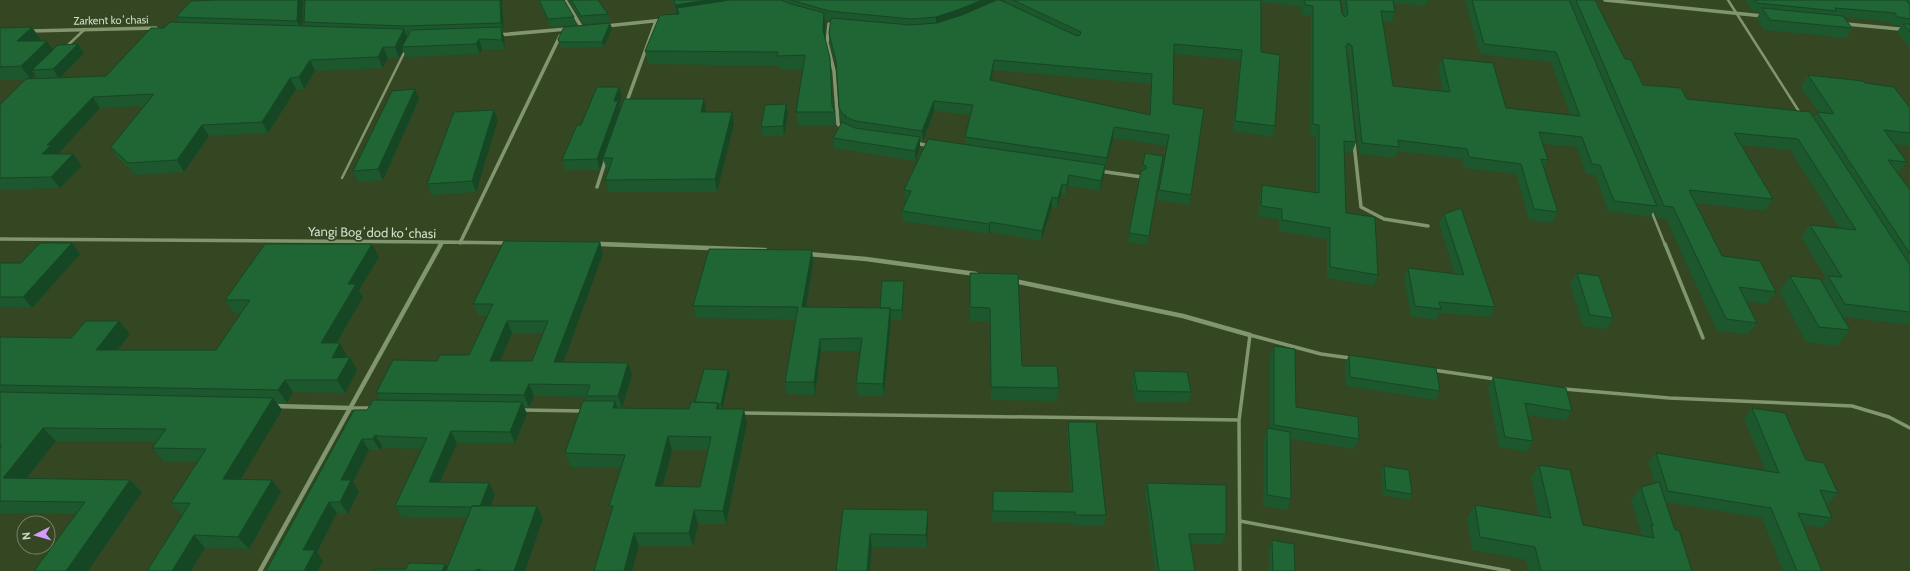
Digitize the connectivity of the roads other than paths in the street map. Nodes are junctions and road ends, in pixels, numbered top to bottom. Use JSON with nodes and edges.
{"nodes":[{"id":1,"x":565,"y":0,"type":"edge"},
{"id":2,"x":1605,"y":0,"type":"edge"},
{"id":3,"x":1728,"y":0,"type":"edge"},
{"id":4,"x":1737,"y":14,"type":"junction"},
{"id":5,"x":1768,"y":16,"type":"edge"},
{"id":6,"x":671,"y":19,"type":"edge"},
{"id":7,"x":656,"y":21,"type":"junction"},
{"id":8,"x":824,"y":22,"type":"edge"},
{"id":9,"x":1839,"y":23,"type":"edge"},
{"id":10,"x":829,"y":24,"type":"junction"},
{"id":11,"x":836,"y":25,"type":"edge"},
{"id":12,"x":605,"y":26,"type":"edge"},
{"id":13,"x":590,"y":27,"type":"edge"},
{"id":14,"x":158,"y":28,"type":"edge"},
{"id":15,"x":576,"y":28,"type":"edge"},
{"id":16,"x":582,"y":28,"type":"junction"},
{"id":17,"x":85,"y":29,"type":"junction"},
{"id":18,"x":563,"y":29,"type":"junction"},
{"id":19,"x":570,"y":29,"type":"edge"},
{"id":20,"x":1910,"y":30,"type":"edge"},
{"id":21,"x":26,"y":31,"type":"edge"},
{"id":22,"x":494,"y":35,"type":"edge"},
{"id":23,"x":409,"y":44,"type":"edge"},
{"id":24,"x":62,"y":52,"type":"edge"},
{"id":25,"x":624,"y":111,"type":"edge"},
{"id":26,"x":1800,"y":114,"type":"edge"},
{"id":27,"x":844,"y":130,"type":"edge"},
{"id":28,"x":1353,"y":135,"type":"edge"},
{"id":29,"x":910,"y":143,"type":"edge"},
{"id":30,"x":934,"y":146,"type":"edge"},
{"id":31,"x":607,"y":156,"type":"edge"},
{"id":32,"x":1096,"y":170,"type":"edge"},
{"id":33,"x":1142,"y":177,"type":"edge"},
{"id":34,"x":342,"y":178,"type":"dead end"},
{"id":35,"x":596,"y":187,"type":"dead end"},
{"id":36,"x":1649,"y":206,"type":"edge"},
{"id":37,"x":1428,"y":226,"type":"dead end"},
{"id":38,"x":0,"y":239,"type":"edge"},
{"id":39,"x":442,"y":242,"type":"junction"},
{"id":40,"x":460,"y":243,"type":"junction"},
{"id":41,"x":516,"y":243,"type":"edge"},
{"id":42,"x":587,"y":244,"type":"edge"},
{"id":43,"x":768,"y":250,"type":"edge"},
{"id":44,"x":806,"y":253,"type":"edge"},
{"id":45,"x":980,"y":275,"type":"edge"},
{"id":46,"x":1009,"y":280,"type":"edge"},
{"id":47,"x":1250,"y":335,"type":"junction"},
{"id":48,"x":1703,"y":338,"type":"dead end"},
{"id":49,"x":1353,"y":359,"type":"edge"},
{"id":50,"x":1432,"y":370,"type":"edge"},
{"id":51,"x":1502,"y":380,"type":"edge"},
{"id":52,"x":1558,"y":388,"type":"edge"},
{"id":53,"x":271,"y":406,"type":"edge"},
{"id":54,"x":350,"y":408,"type":"junction"},
{"id":55,"x":374,"y":408,"type":"edge"},
{"id":56,"x":517,"y":410,"type":"edge"},
{"id":57,"x":588,"y":411,"type":"edge"},
{"id":58,"x":739,"y":413,"type":"edge"},
{"id":59,"x":1239,"y":420,"type":"junction"},
{"id":60,"x":1910,"y":428,"type":"edge"},
{"id":61,"x":1240,"y":521,"type":"junction"},
{"id":62,"x":260,"y":571,"type":"edge"},
{"id":63,"x":1240,"y":571,"type":"edge"},
{"id":64,"x":1509,"y":571,"type":"edge"}],
"edges":[{"from":1,"to":16,"type":"street"},
{"from":2,"to":4,"type":"street"},
{"from":3,"to":4,"type":"lane"},
{"from":4,"to":5,"type":"street"},
{"from":4,"to":26,"type":"lane"},
{"from":6,"to":7,"type":"street"},
{"from":7,"to":12,"type":"street"},
{"from":7,"to":25,"type":"street"},
{"from":8,"to":10,"type":"street"},
{"from":9,"to":20,"type":"street"},
{"from":10,"to":11,"type":"street"},
{"from":10,"to":27,"type":"street"},
{"from":13,"to":16,"type":"street"},
{"from":14,"to":17,"type":"street","name":"Zarkent koʻchasi"},
{"from":15,"to":16,"type":"street"},
{"from":17,"to":21,"type":"street","name":"Zarkent koʻchasi"},
{"from":17,"to":24,"type":"lane"},
{"from":18,"to":19,"type":"street"},
{"from":18,"to":22,"type":"street"},
{"from":18,"to":40,"type":"street"},
{"from":23,"to":34,"type":"lane"},
{"from":28,"to":37,"type":"street"},
{"from":29,"to":30,"type":"street"},
{"from":31,"to":35,"type":"street"},
{"from":32,"to":33,"type":"street"},
{"from":36,"to":48,"type":"lane"},
{"from":38,"to":39,"type":"street","name":"Yangi Bogʻdod koʻchasi"},
{"from":39,"to":40,"type":"street"},
{"from":39,"to":54,"type":"street","name":"Yangi Bogʻdod koʻchasi"},
{"from":40,"to":41,"type":"street"},
{"from":42,"to":43,"type":"street"},
{"from":44,"to":45,"type":"street"},
{"from":46,"to":47,"type":"street"},
{"from":47,"to":49,"type":"lane"},
{"from":47,"to":59,"type":"lane"},
{"from":50,"to":51,"type":"lane"},
{"from":52,"to":60,"type":"lane"},
{"from":53,"to":54,"type":"street"},
{"from":54,"to":55,"type":"lane"},
{"from":54,"to":62,"type":"street","name":"Yangi Bogʻdod koʻchasi"},
{"from":56,"to":57,"type":"lane"},
{"from":58,"to":59,"type":"lane"},
{"from":59,"to":61,"type":"lane"},
{"from":61,"to":63,"type":"lane"},
{"from":61,"to":64,"type":"lane"}]}
